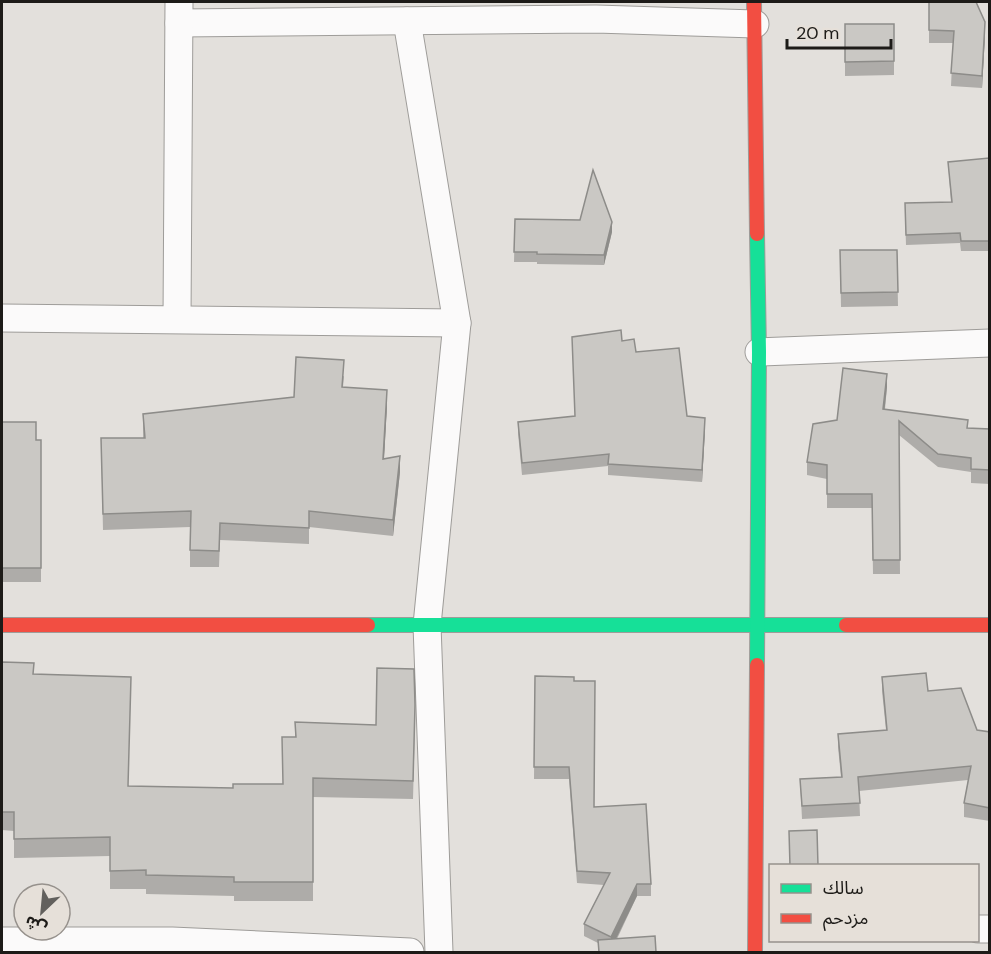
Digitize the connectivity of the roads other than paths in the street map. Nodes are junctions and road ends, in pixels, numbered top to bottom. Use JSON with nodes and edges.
{"nodes":[{"id":1,"x":179,"y":12,"type":"edge"},
{"id":2,"x":754,"y":13,"type":"edge"},
{"id":3,"x":407,"y":21,"type":"junction"},
{"id":4,"x":2,"y":318,"type":"edge"},
{"id":5,"x":177,"y":319,"type":"junction"},
{"id":6,"x":457,"y":323,"type":"junction"},
{"id":7,"x":990,"y":344,"type":"edge"},
{"id":8,"x":759,"y":352,"type":"junction"},
{"id":9,"x":2,"y":625,"type":"edge"},
{"id":10,"x":427,"y":625,"type":"junction"},
{"id":11,"x":758,"y":625,"type":"junction"},
{"id":12,"x":990,"y":625,"type":"edge"},
{"id":13,"x":763,"y":923,"type":"edge"},
{"id":14,"x":2,"y":941,"type":"edge"},
{"id":15,"x":172,"y":947,"type":"edge"},
{"id":16,"x":410,"y":952,"type":"edge"},
{"id":17,"x":439,"y":952,"type":"edge"},
{"id":18,"x":755,"y":952,"type":"edge"}],
"edges":[{"from":1,"to":3,"type":"street"},
{"from":1,"to":5,"type":"street"},
{"from":2,"to":3,"type":"street"},
{"from":2,"to":8,"type":"street"},
{"from":3,"to":6,"type":"street"},
{"from":4,"to":5,"type":"street"},
{"from":5,"to":6,"type":"street"},
{"from":6,"to":10,"type":"street"},
{"from":7,"to":8,"type":"street"},
{"from":8,"to":11,"type":"street"},
{"from":9,"to":10,"type":"street"},
{"from":10,"to":11,"type":"street"},
{"from":10,"to":17,"type":"street"},
{"from":11,"to":12,"type":"street"},
{"from":11,"to":13,"type":"street"},
{"from":13,"to":18,"type":"street"},
{"from":14,"to":15,"type":"street"},
{"from":15,"to":16,"type":"street"}]}
